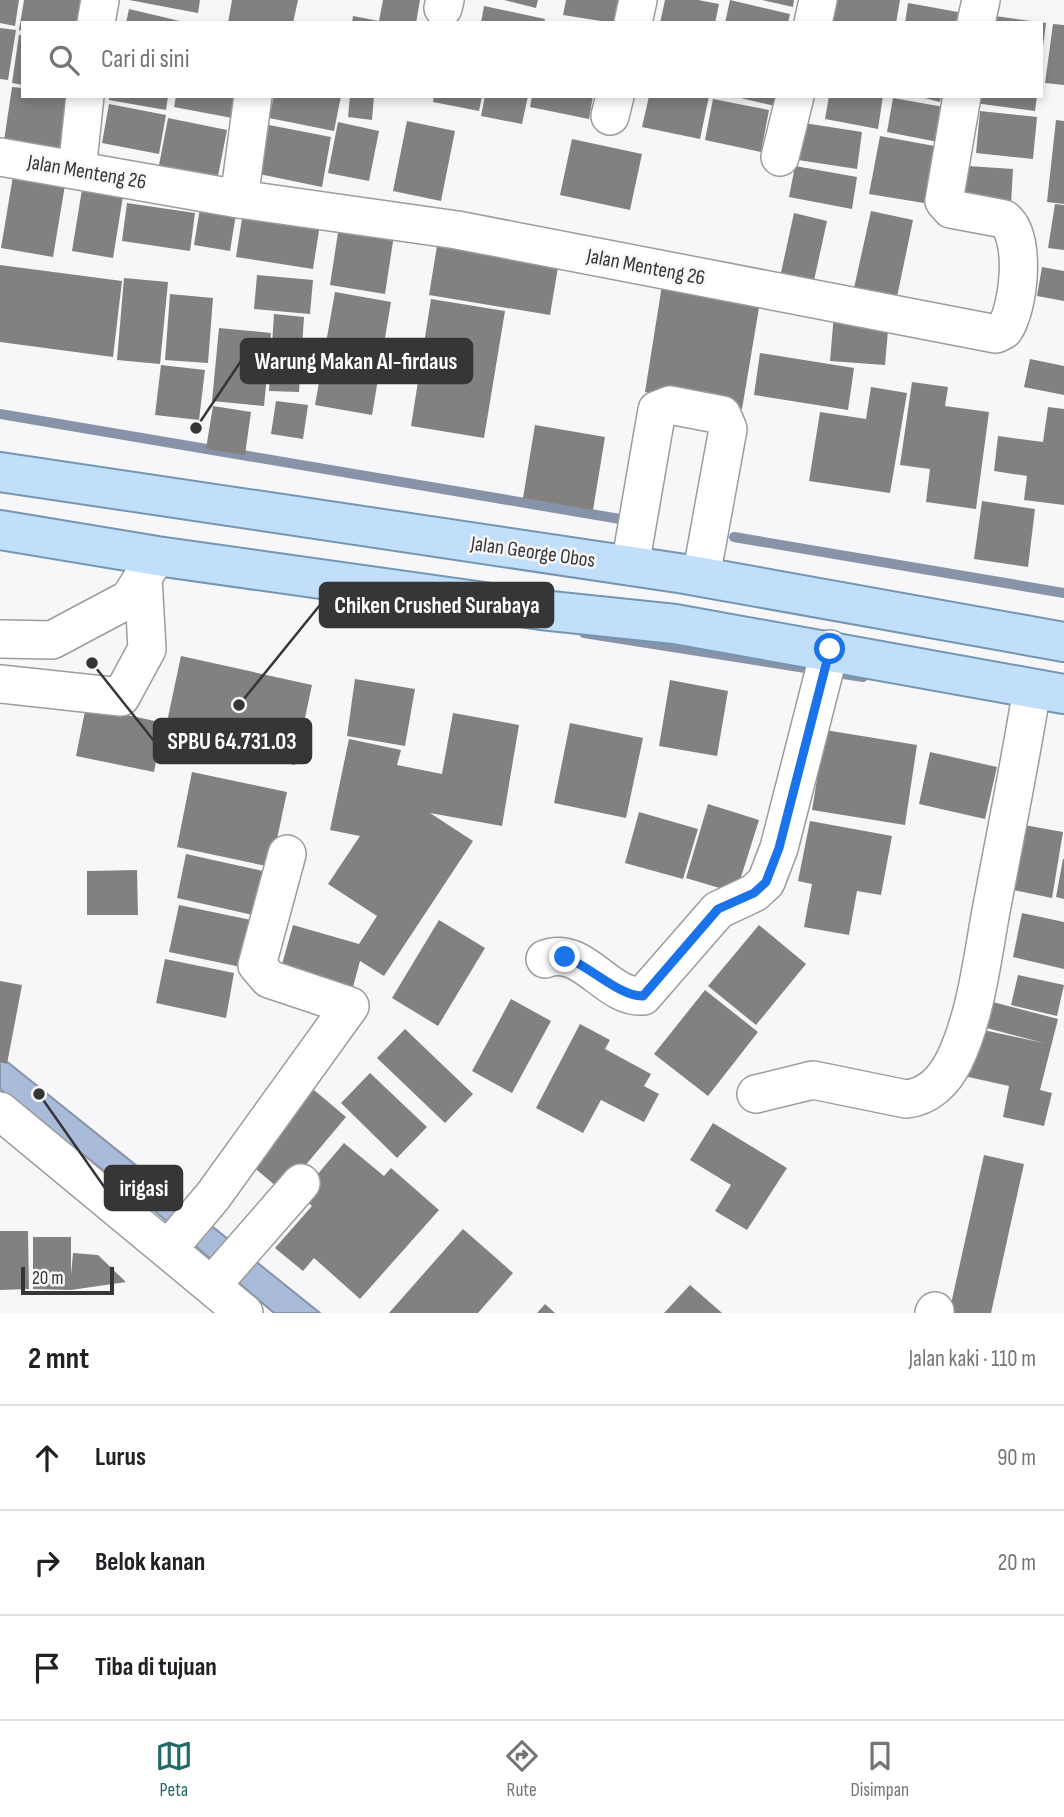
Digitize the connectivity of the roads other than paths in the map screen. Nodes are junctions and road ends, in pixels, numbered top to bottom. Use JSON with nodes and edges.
{"nodes":[{"id":1,"x":100,"y":0,"type":"edge"},
{"id":2,"x":638,"y":0,"type":"edge"},
{"id":3,"x":818,"y":0,"type":"edge"},
{"id":4,"x":981,"y":0,"type":"edge"},
{"id":5,"x":96,"y":21,"type":"edge"},
{"id":6,"x":633,"y":21,"type":"edge"},
{"id":7,"x":813,"y":21,"type":"edge"},
{"id":8,"x":976,"y":21,"type":"edge"},
{"id":9,"x":85,"y":98,"type":"edge"},
{"id":10,"x":253,"y":98,"type":"edge"},
{"id":11,"x":795,"y":98,"type":"edge"},
{"id":12,"x":962,"y":98,"type":"edge"},
{"id":13,"x":0,"y":156,"type":"edge"},
{"id":14,"x":780,"y":157,"type":"dead end"},
{"id":15,"x":77,"y":170,"type":"junction"},
{"id":16,"x":239,"y":199,"type":"junction"},
{"id":17,"x":0,"y":472,"type":"edge"},
{"id":18,"x":0,"y":530,"type":"edge"},
{"id":19,"x":630,"y":566,"type":"junction"},
{"id":20,"x":143,"y":577,"type":"junction"},
{"id":21,"x":701,"y":577,"type":"junction"},
{"id":22,"x":0,"y":639,"type":"edge"},
{"id":23,"x":1064,"y":642,"type":"edge"},
{"id":24,"x":830,"y":649,"type":"junction"},
{"id":25,"x":0,"y":661,"type":"edge"},
{"id":26,"x":0,"y":684,"type":"edge"},
{"id":27,"x":1048,"y":691,"type":"edge"},
{"id":28,"x":287,"y":854,"type":"dead end"},
{"id":29,"x":545,"y":959,"type":"dead end"},
{"id":30,"x":756,"y":1094,"type":"dead end"},
{"id":31,"x":0,"y":1111,"type":"edge"},
{"id":32,"x":301,"y":1183,"type":"dead end"},
{"id":33,"x":178,"y":1236,"type":"junction"},
{"id":34,"x":235,"y":1259,"type":"junction"},
{"id":35,"x":244,"y":1313,"type":"edge"}],
"edges":[{"from":1,"to":5,"type":"street"},
{"from":2,"to":6,"type":"street"},
{"from":3,"to":7,"type":"street"},
{"from":4,"to":8,"type":"street"},
{"from":9,"to":15,"type":"street"},
{"from":10,"to":16,"type":"street"},
{"from":11,"to":14,"type":"street"},
{"from":12,"to":16,"type":"street","name":"Jalan Menteng 26"},
{"from":13,"to":15,"type":"street","name":"Jalan Menteng 26"},
{"from":15,"to":16,"type":"street","name":"Jalan Menteng 26"},
{"from":17,"to":19,"type":"main road","name":"Jalan George Obos"},
{"from":18,"to":20,"type":"main road"},
{"from":19,"to":21,"type":"main road","name":"Jalan George Obos"},
{"from":19,"to":21,"type":"street"},
{"from":20,"to":22,"type":"street"},
{"from":20,"to":24,"type":"main road"},
{"from":20,"to":25,"type":"street"},
{"from":20,"to":26,"type":"street"},
{"from":21,"to":23,"type":"main road","name":"Jalan George Obos"},
{"from":24,"to":27,"type":"main road"},
{"from":24,"to":29,"type":"street"},
{"from":27,"to":30,"type":"street"},
{"from":28,"to":33,"type":"street"},
{"from":31,"to":33,"type":"street"},
{"from":32,"to":34,"type":"street"},
{"from":33,"to":34,"type":"street"},
{"from":34,"to":35,"type":"street"}]}
